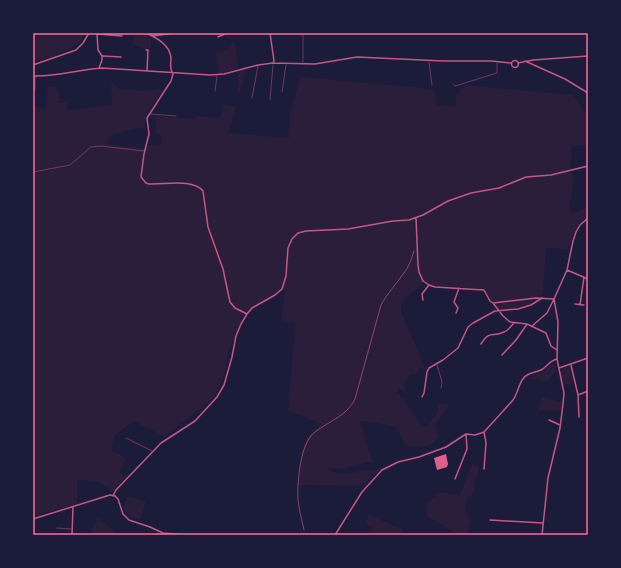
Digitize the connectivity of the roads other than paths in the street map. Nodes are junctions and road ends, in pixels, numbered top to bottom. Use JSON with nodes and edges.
{"nodes":[{"id":1,"x":89,"y":33,"type":"edge"},
{"id":2,"x":146,"y":33,"type":"edge"},
{"id":3,"x":175,"y":33,"type":"edge"},
{"id":4,"x":226,"y":33,"type":"edge"},
{"id":5,"x":270,"y":33,"type":"edge"},
{"id":6,"x":303,"y":33,"type":"edge"},
{"id":7,"x":97,"y":34,"type":"edge"},
{"id":8,"x":122,"y":36,"type":"dead end"},
{"id":9,"x":152,"y":36,"type":"junction"},
{"id":10,"x":218,"y":38,"type":"dead end"},
{"id":11,"x":146,"y":50,"type":"dead end"},
{"id":12,"x":102,"y":56,"type":"junction"},
{"id":13,"x":588,"y":56,"type":"edge"},
{"id":14,"x":121,"y":57,"type":"dead end"},
{"id":15,"x":533,"y":60,"type":"junction"},
{"id":16,"x":428,"y":61,"type":"junction"},
{"id":17,"x":497,"y":61,"type":"junction"},
{"id":18,"x":525,"y":61,"type":"junction"},
{"id":19,"x":273,"y":63,"type":"junction"},
{"id":20,"x":511,"y":63,"type":"junction"},
{"id":21,"x":518,"y":63,"type":"junction"},
{"id":22,"x":287,"y":64,"type":"junction"},
{"id":23,"x":303,"y":64,"type":"junction"},
{"id":24,"x":33,"y":65,"type":"edge"},
{"id":25,"x":258,"y":65,"type":"junction"},
{"id":26,"x":533,"y":65,"type":"junction"},
{"id":27,"x":100,"y":68,"type":"junction"},
{"id":28,"x":147,"y":71,"type":"junction"},
{"id":29,"x":171,"y":72,"type":"junction"},
{"id":30,"x":217,"y":75,"type":"junction"},
{"id":31,"x":34,"y":76,"type":"edge"},
{"id":32,"x":453,"y":84,"type":"dead end"},
{"id":33,"x":432,"y":85,"type":"dead end"},
{"id":34,"x":35,"y":90,"type":"dead end"},
{"id":35,"x":215,"y":91,"type":"dead end"},
{"id":36,"x":282,"y":92,"type":"dead end"},
{"id":37,"x":588,"y":93,"type":"edge"},
{"id":38,"x":252,"y":98,"type":"dead end"},
{"id":39,"x":270,"y":100,"type":"dead end"},
{"id":40,"x":149,"y":114,"type":"junction"},
{"id":41,"x":176,"y":116,"type":"dead end"},
{"id":42,"x":145,"y":151,"type":"junction"},
{"id":43,"x":587,"y":166,"type":"edge"},
{"id":44,"x":33,"y":172,"type":"edge"},
{"id":45,"x":416,"y":218,"type":"junction"},
{"id":46,"x":588,"y":218,"type":"edge"},
{"id":47,"x":567,"y":270,"type":"junction"},
{"id":48,"x":584,"y":277,"type":"junction"},
{"id":49,"x":588,"y":279,"type":"edge"},
{"id":50,"x":429,"y":285,"type":"junction"},
{"id":51,"x":459,"y":288,"type":"junction"},
{"id":52,"x":542,"y":298,"type":"junction"},
{"id":53,"x":554,"y":299,"type":"junction"},
{"id":54,"x":423,"y":300,"type":"dead end"},
{"id":55,"x":493,"y":303,"type":"junction"},
{"id":56,"x":575,"y":304,"type":"dead end"},
{"id":57,"x":580,"y":304,"type":"junction"},
{"id":58,"x":584,"y":305,"type":"dead end"},
{"id":59,"x":500,"y":311,"type":"junction"},
{"id":60,"x":456,"y":313,"type":"dead end"},
{"id":61,"x":246,"y":314,"type":"junction"},
{"id":62,"x":514,"y":323,"type":"junction"},
{"id":63,"x":527,"y":324,"type":"junction"},
{"id":64,"x":532,"y":326,"type":"junction"},
{"id":65,"x":481,"y":344,"type":"dead end"},
{"id":66,"x":557,"y":350,"type":"junction"},
{"id":67,"x":502,"y":356,"type":"dead end"},
{"id":68,"x":588,"y":358,"type":"edge"},
{"id":69,"x":557,"y":360,"type":"junction"},
{"id":70,"x":437,"y":364,"type":"junction"},
{"id":71,"x":571,"y":365,"type":"junction"},
{"id":72,"x":559,"y":368,"type":"junction"},
{"id":73,"x":441,"y":388,"type":"dead end"},
{"id":74,"x":588,"y":391,"type":"edge"},
{"id":75,"x":578,"y":395,"type":"junction"},
{"id":76,"x":422,"y":397,"type":"dead end"},
{"id":77,"x":579,"y":417,"type":"dead end"},
{"id":78,"x":549,"y":420,"type":"dead end"},
{"id":79,"x":560,"y":425,"type":"junction"},
{"id":80,"x":484,"y":432,"type":"junction"},
{"id":81,"x":466,"y":434,"type":"junction"},
{"id":82,"x":126,"y":438,"type":"dead end"},
{"id":83,"x":153,"y":451,"type":"junction"},
{"id":84,"x":484,"y":469,"type":"dead end"},
{"id":85,"x":456,"y":479,"type":"dead end"},
{"id":86,"x":113,"y":496,"type":"junction"},
{"id":87,"x":73,"y":506,"type":"junction"},
{"id":88,"x":33,"y":519,"type":"edge"},
{"id":89,"x":490,"y":520,"type":"dead end"},
{"id":90,"x":543,"y":523,"type":"junction"},
{"id":91,"x":57,"y":528,"type":"dead end"},
{"id":92,"x":72,"y":530,"type":"junction"},
{"id":93,"x":72,"y":535,"type":"edge"},
{"id":94,"x":186,"y":535,"type":"edge"},
{"id":95,"x":335,"y":535,"type":"edge"},
{"id":96,"x":542,"y":535,"type":"edge"}],
"edges":[{"from":1,"to":24,"type":"street"},
{"from":2,"to":9,"type":"street"},
{"from":3,"to":9,"type":"street"},
{"from":4,"to":10,"type":"street"},
{"from":5,"to":19,"type":"street"},
{"from":6,"to":23,"type":"lane"},
{"from":7,"to":8,"type":"street"},
{"from":7,"to":12,"type":"street"},
{"from":9,"to":29,"type":"street"},
{"from":11,"to":28,"type":"street"},
{"from":12,"to":14,"type":"street"},
{"from":12,"to":27,"type":"street"},
{"from":13,"to":15,"type":"street"},
{"from":15,"to":18,"type":"street"},
{"from":15,"to":26,"type":"street"},
{"from":16,"to":17,"type":"street"},
{"from":16,"to":23,"type":"street"},
{"from":16,"to":33,"type":"lane"},
{"from":17,"to":20,"type":"street"},
{"from":17,"to":32,"type":"lane"},
{"from":18,"to":21,"type":"street"},
{"from":18,"to":26,"type":"street"},
{"from":19,"to":22,"type":"street"},
{"from":19,"to":25,"type":"street"},
{"from":19,"to":39,"type":"lane"},
{"from":20,"to":21,"type":"street"},
{"from":20,"to":21,"type":"street"},
{"from":22,"to":23,"type":"street"},
{"from":22,"to":36,"type":"lane"},
{"from":25,"to":30,"type":"street"},
{"from":25,"to":38,"type":"lane"},
{"from":26,"to":37,"type":"street"},
{"from":27,"to":28,"type":"street"},
{"from":27,"to":31,"type":"street"},
{"from":28,"to":29,"type":"street"},
{"from":29,"to":30,"type":"street"},
{"from":29,"to":40,"type":"street"},
{"from":30,"to":35,"type":"lane"},
{"from":31,"to":34,"type":"lane"},
{"from":40,"to":41,"type":"lane"},
{"from":40,"to":42,"type":"street"},
{"from":42,"to":44,"type":"lane"},
{"from":42,"to":61,"type":"street"},
{"from":43,"to":45,"type":"street"},
{"from":45,"to":50,"type":"street"},
{"from":45,"to":61,"type":"street"},
{"from":46,"to":47,"type":"street"},
{"from":47,"to":48,"type":"street"},
{"from":47,"to":53,"type":"street"},
{"from":48,"to":49,"type":"street"},
{"from":48,"to":57,"type":"street"},
{"from":50,"to":51,"type":"street"},
{"from":50,"to":54,"type":"street"},
{"from":51,"to":55,"type":"street"},
{"from":51,"to":60,"type":"street"},
{"from":52,"to":53,"type":"street"},
{"from":52,"to":55,"type":"street"},
{"from":52,"to":59,"type":"street"},
{"from":53,"to":64,"type":"street"},
{"from":53,"to":66,"type":"street"},
{"from":55,"to":59,"type":"street"},
{"from":56,"to":57,"type":"street"},
{"from":57,"to":58,"type":"street"},
{"from":59,"to":62,"type":"street"},
{"from":59,"to":70,"type":"street"},
{"from":61,"to":83,"type":"street"},
{"from":62,"to":63,"type":"street"},
{"from":62,"to":65,"type":"street"},
{"from":63,"to":64,"type":"street"},
{"from":63,"to":67,"type":"street"},
{"from":64,"to":66,"type":"street"},
{"from":66,"to":69,"type":"street"},
{"from":68,"to":71,"type":"street"},
{"from":69,"to":72,"type":"street"},
{"from":69,"to":80,"type":"street"},
{"from":70,"to":73,"type":"lane"},
{"from":70,"to":76,"type":"street"},
{"from":71,"to":72,"type":"street"},
{"from":71,"to":75,"type":"street"},
{"from":72,"to":79,"type":"street"},
{"from":74,"to":75,"type":"street"},
{"from":75,"to":77,"type":"street"},
{"from":78,"to":79,"type":"street"},
{"from":79,"to":90,"type":"street"},
{"from":80,"to":81,"type":"street"},
{"from":80,"to":84,"type":"street"},
{"from":81,"to":85,"type":"street"},
{"from":81,"to":95,"type":"street"},
{"from":82,"to":83,"type":"lane"},
{"from":83,"to":86,"type":"street"},
{"from":86,"to":87,"type":"street"},
{"from":86,"to":94,"type":"street"},
{"from":87,"to":88,"type":"street"},
{"from":87,"to":92,"type":"street"},
{"from":89,"to":90,"type":"street"},
{"from":90,"to":96,"type":"street"},
{"from":91,"to":92,"type":"lane"},
{"from":92,"to":93,"type":"street"}]}
